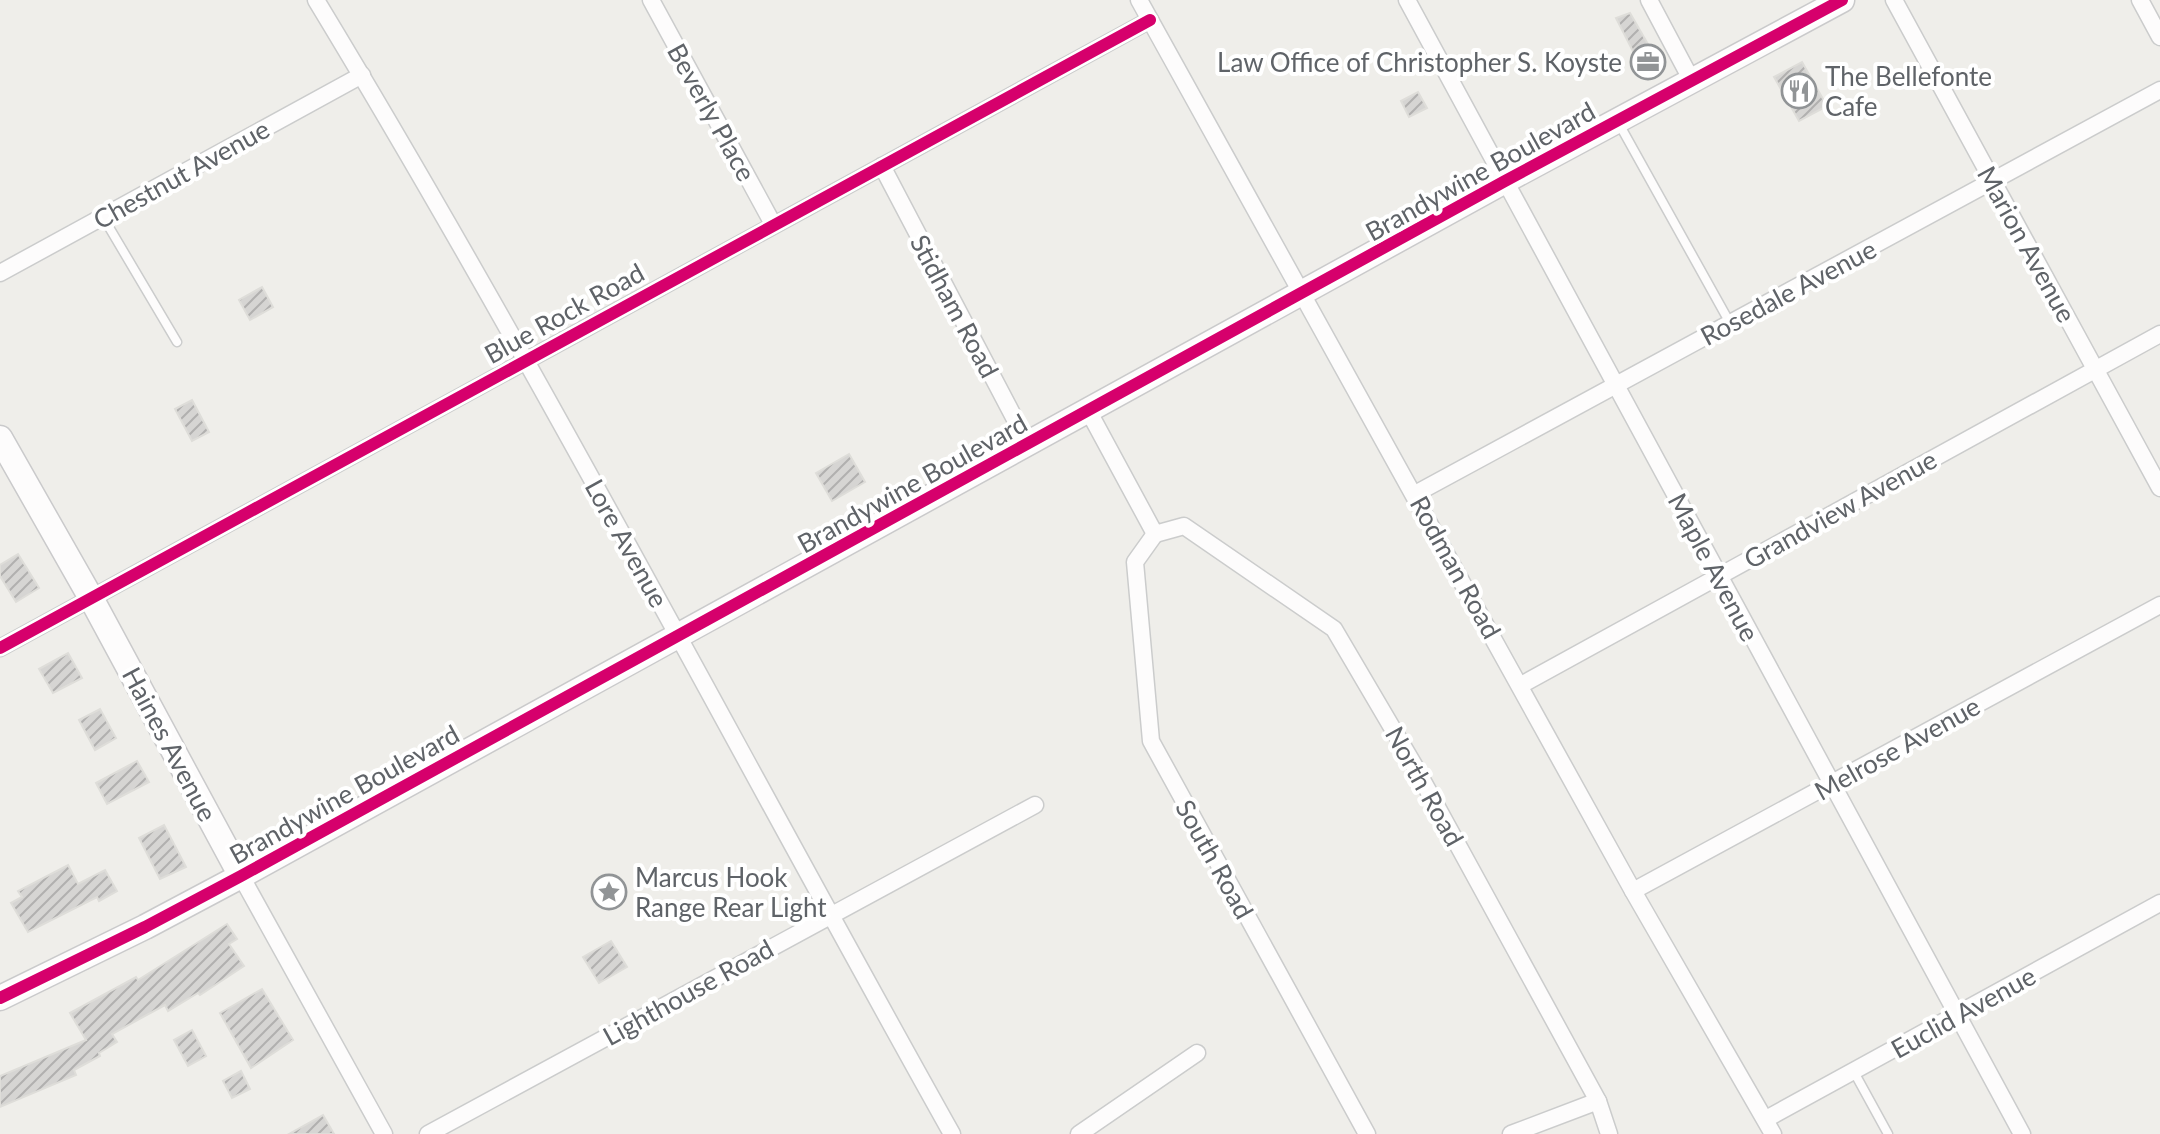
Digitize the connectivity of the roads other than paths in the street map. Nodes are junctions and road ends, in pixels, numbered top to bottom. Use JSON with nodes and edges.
{"nodes":[{"id":1,"x":316,"y":0,"type":"edge"},
{"id":2,"x":651,"y":0,"type":"edge"},
{"id":3,"x":1139,"y":0,"type":"edge"},
{"id":4,"x":1407,"y":0,"type":"edge"},
{"id":5,"x":1649,"y":0,"type":"edge"},
{"id":6,"x":1842,"y":0,"type":"edge"},
{"id":7,"x":1894,"y":0,"type":"edge"},
{"id":8,"x":2140,"y":0,"type":"edge"},
{"id":9,"x":1150,"y":20,"type":"junction"},
{"id":10,"x":2160,"y":36,"type":"edge"},
{"id":11,"x":362,"y":75,"type":"junction"},
{"id":12,"x":1692,"y":81,"type":"junction"},
{"id":13,"x":2160,"y":90,"type":"edge"},
{"id":14,"x":1617,"y":122,"type":"junction"},
{"id":15,"x":882,"y":166,"type":"junction"},
{"id":16,"x":1505,"y":181,"type":"junction"},
{"id":17,"x":1993,"y":181,"type":"junction"},
{"id":18,"x":103,"y":217,"type":"junction"},
{"id":19,"x":773,"y":224,"type":"junction"},
{"id":20,"x":0,"y":273,"type":"edge"},
{"id":21,"x":1302,"y":295,"type":"junction"},
{"id":22,"x":1730,"y":323,"type":"junction"},
{"id":23,"x":2160,"y":334,"type":"edge"},
{"id":24,"x":177,"y":342,"type":"dead end"},
{"id":25,"x":527,"y":359,"type":"junction"},
{"id":26,"x":2095,"y":369,"type":"junction"},
{"id":27,"x":1616,"y":385,"type":"junction"},
{"id":28,"x":1089,"y":412,"type":"junction"},
{"id":29,"x":0,"y":438,"type":"edge"},
{"id":30,"x":1029,"y":446,"type":"junction"},
{"id":31,"x":2160,"y":488,"type":"edge"},
{"id":32,"x":1415,"y":494,"type":"junction"},
{"id":33,"x":1155,"y":534,"type":"junction"},
{"id":34,"x":1719,"y":575,"type":"junction"},
{"id":35,"x":91,"y":598,"type":"junction"},
{"id":36,"x":2160,"y":605,"type":"edge"},
{"id":37,"x":678,"y":636,"type":"junction"},
{"id":38,"x":0,"y":648,"type":"edge"},
{"id":39,"x":1521,"y":685,"type":"junction"},
{"id":40,"x":1832,"y":784,"type":"junction"},
{"id":41,"x":1035,"y":805,"type":"dead end"},
{"id":42,"x":241,"y":876,"type":"junction"},
{"id":43,"x":1633,"y":891,"type":"junction"},
{"id":44,"x":2160,"y":903,"type":"edge"},
{"id":45,"x":829,"y":915,"type":"junction"},
{"id":46,"x":0,"y":998,"type":"edge"},
{"id":47,"x":1957,"y":1015,"type":"junction"},
{"id":48,"x":1197,"y":1053,"type":"dead end"},
{"id":49,"x":1854,"y":1072,"type":"junction"},
{"id":50,"x":1598,"y":1101,"type":"junction"},
{"id":51,"x":1770,"y":1127,"type":"edge"},
{"id":52,"x":384,"y":1134,"type":"edge"},
{"id":53,"x":428,"y":1134,"type":"edge"},
{"id":54,"x":952,"y":1134,"type":"edge"},
{"id":55,"x":1079,"y":1134,"type":"edge"},
{"id":56,"x":1367,"y":1134,"type":"edge"},
{"id":57,"x":1511,"y":1134,"type":"edge"},
{"id":58,"x":1609,"y":1134,"type":"edge"},
{"id":59,"x":1888,"y":1134,"type":"edge"},
{"id":60,"x":2022,"y":1134,"type":"edge"}],
"edges":[{"from":1,"to":11,"type":"street","name":"Lore Avenue"},
{"from":2,"to":19,"type":"street","name":"Beverly Place"},
{"from":3,"to":9,"type":"street","name":"Rodman Road"},
{"from":4,"to":16,"type":"street","name":"Maple Avenue"},
{"from":5,"to":12,"type":"street"},
{"from":6,"to":12,"type":"street","name":"Brandywine Boulevard"},
{"from":7,"to":17,"type":"street","name":"Marion Avenue"},
{"from":8,"to":10,"type":"street"},
{"from":9,"to":15,"type":"street","name":"Blue Rock Road"},
{"from":9,"to":21,"type":"street","name":"Rodman Road"},
{"from":11,"to":18,"type":"street","name":"Chestnut Avenue"},
{"from":11,"to":25,"type":"street","name":"Lore Avenue"},
{"from":12,"to":14,"type":"street","name":"Brandywine Boulevard"},
{"from":13,"to":17,"type":"street","name":"Rosedale Avenue"},
{"from":14,"to":16,"type":"street","name":"Brandywine Boulevard"},
{"from":14,"to":22,"type":"lane"},
{"from":15,"to":19,"type":"street","name":"Blue Rock Road"},
{"from":15,"to":30,"type":"street","name":"Stidham Road"},
{"from":16,"to":21,"type":"street","name":"Brandywine Boulevard"},
{"from":16,"to":27,"type":"street","name":"Maple Avenue"},
{"from":17,"to":22,"type":"street","name":"Rosedale Avenue"},
{"from":17,"to":26,"type":"street","name":"Marion Avenue"},
{"from":18,"to":20,"type":"street","name":"Chestnut Avenue"},
{"from":18,"to":24,"type":"lane"},
{"from":19,"to":25,"type":"street","name":"Blue Rock Road"},
{"from":21,"to":28,"type":"street","name":"Brandywine Boulevard"},
{"from":21,"to":32,"type":"street","name":"Rodman Road"},
{"from":22,"to":27,"type":"street","name":"Rosedale Avenue"},
{"from":23,"to":26,"type":"street","name":"Grandview Avenue"},
{"from":25,"to":35,"type":"street","name":"Blue Rock Road"},
{"from":25,"to":37,"type":"street","name":"Lore Avenue"},
{"from":26,"to":31,"type":"street","name":"Marion Avenue"},
{"from":26,"to":34,"type":"street","name":"Grandview Avenue"},
{"from":27,"to":32,"type":"street","name":"Rosedale Avenue"},
{"from":27,"to":34,"type":"street","name":"Maple Avenue"},
{"from":28,"to":30,"type":"street","name":"Brandywine Boulevard"},
{"from":28,"to":33,"type":"street"},
{"from":29,"to":35,"type":"street","name":"Haines Avenue"},
{"from":30,"to":37,"type":"street","name":"Brandywine Boulevard"},
{"from":32,"to":39,"type":"street","name":"Rodman Road"},
{"from":33,"to":50,"type":"street","name":"North Road"},
{"from":33,"to":56,"type":"street","name":"South Road"},
{"from":34,"to":39,"type":"street","name":"Grandview Avenue"},
{"from":34,"to":40,"type":"street","name":"Maple Avenue"},
{"from":35,"to":38,"type":"street","name":"Blue Rock Road"},
{"from":35,"to":42,"type":"street","name":"Haines Avenue"},
{"from":36,"to":40,"type":"street","name":"Melrose Avenue"},
{"from":37,"to":42,"type":"street","name":"Brandywine Boulevard"},
{"from":37,"to":45,"type":"street","name":"Lore Avenue"},
{"from":39,"to":43,"type":"street","name":"Rodman Road"},
{"from":40,"to":43,"type":"street","name":"Melrose Avenue"},
{"from":40,"to":47,"type":"street","name":"Maple Avenue"},
{"from":41,"to":45,"type":"street","name":"Lighthouse Road"},
{"from":42,"to":46,"type":"street","name":"Brandywine Boulevard"},
{"from":42,"to":52,"type":"street","name":"Haines Avenue"},
{"from":43,"to":51,"type":"street","name":"Rodman Road"},
{"from":44,"to":47,"type":"street","name":"Euclid Avenue"},
{"from":45,"to":53,"type":"street","name":"Lighthouse Road"},
{"from":45,"to":54,"type":"street","name":"Lore Avenue"},
{"from":47,"to":49,"type":"street","name":"Euclid Avenue"},
{"from":47,"to":60,"type":"street","name":"Maple Avenue"},
{"from":48,"to":55,"type":"street"},
{"from":49,"to":51,"type":"street","name":"Euclid Avenue"},
{"from":49,"to":59,"type":"lane"},
{"from":50,"to":57,"type":"street"},
{"from":50,"to":58,"type":"street","name":"North Road"}]}
